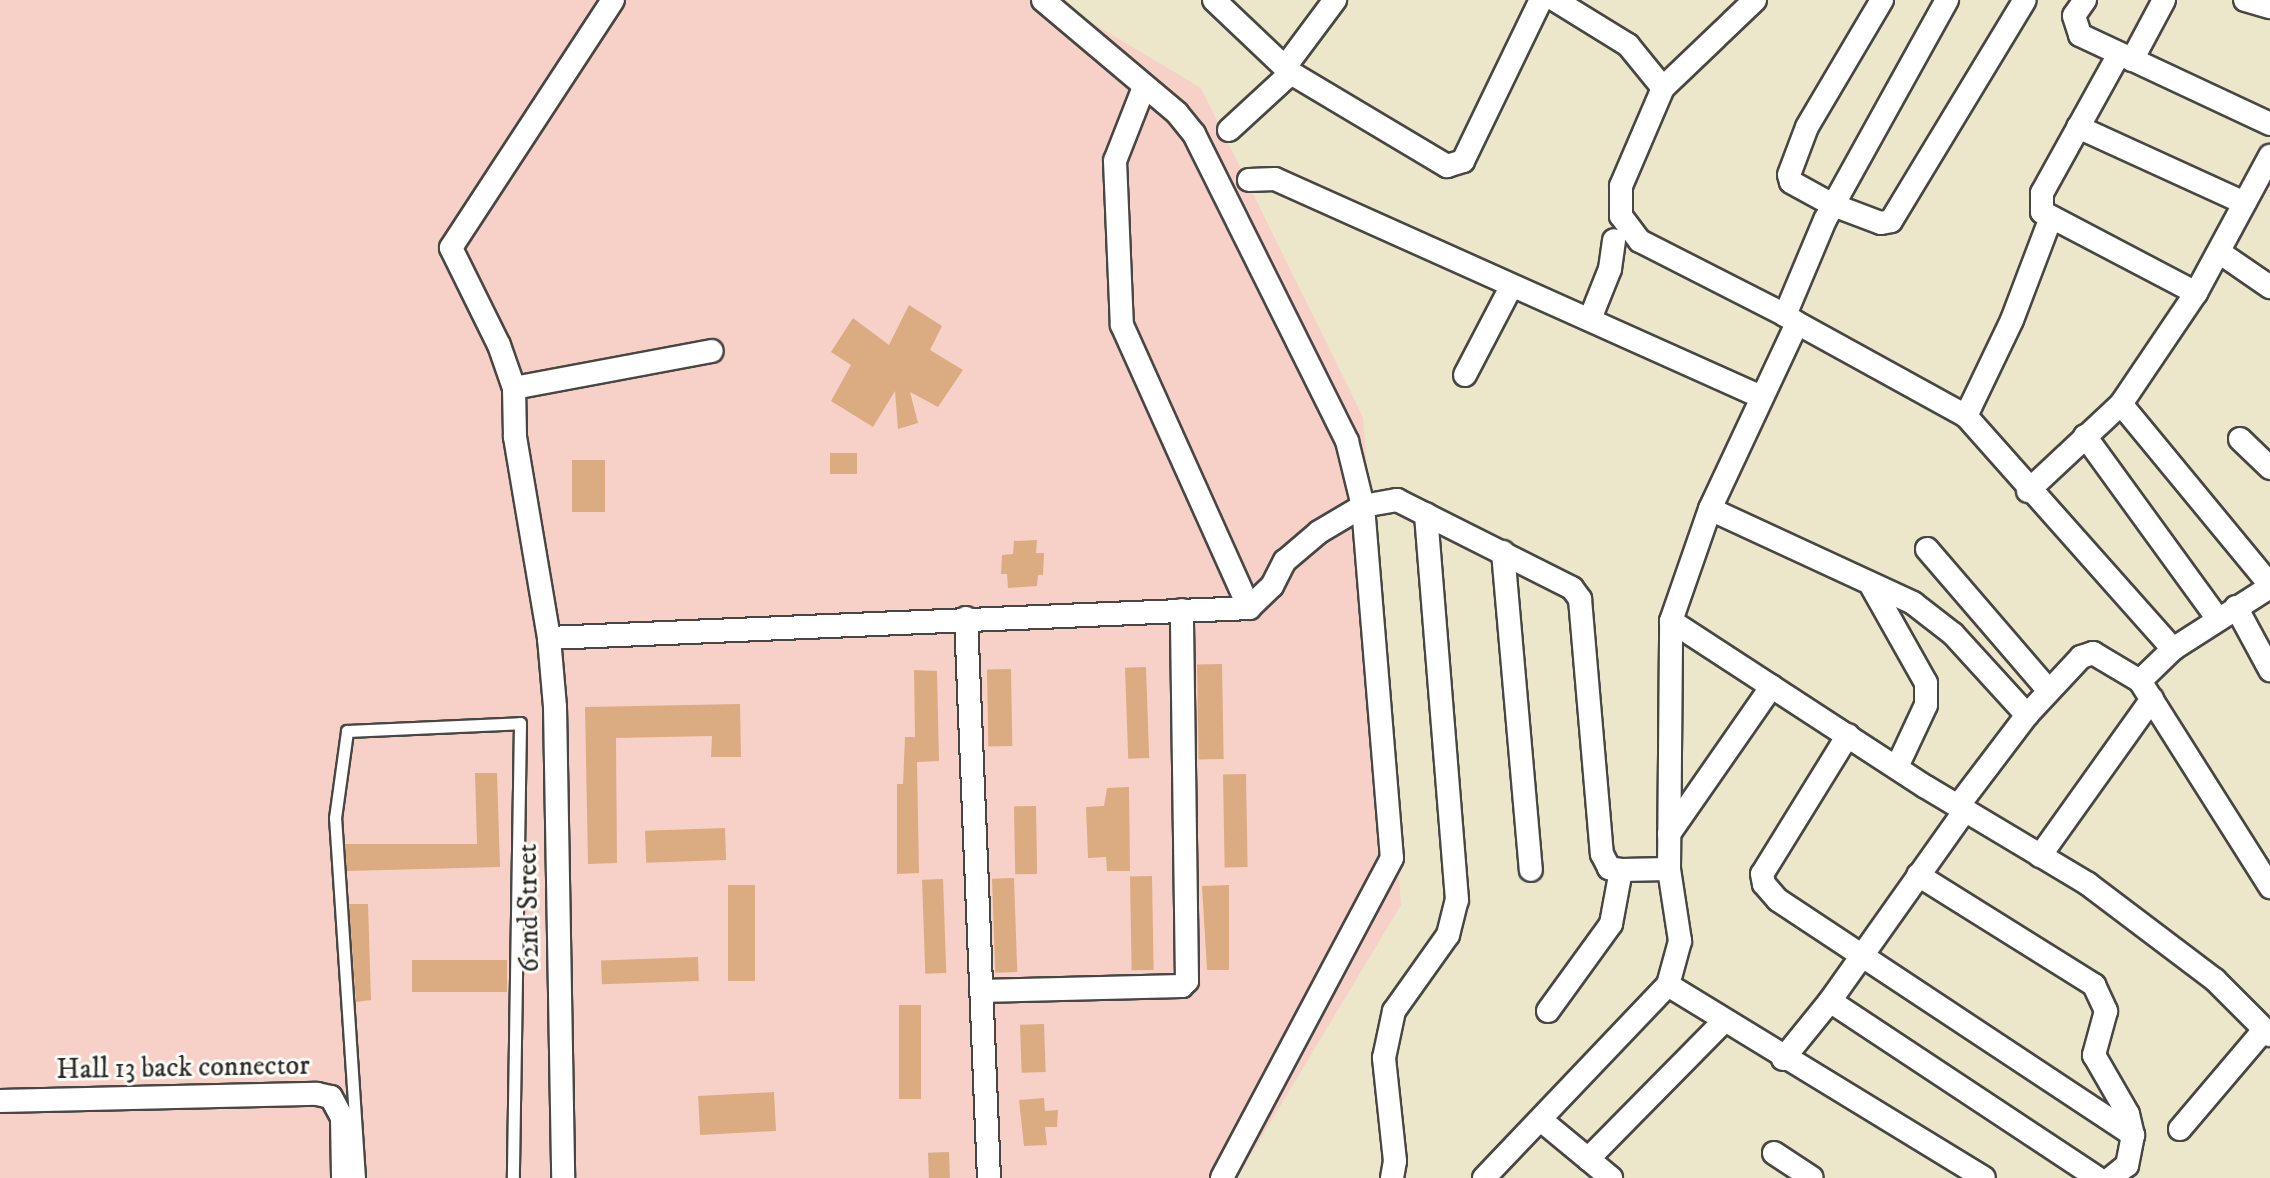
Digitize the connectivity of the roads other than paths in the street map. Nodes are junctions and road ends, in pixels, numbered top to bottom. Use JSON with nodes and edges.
{"nodes":[{"id":1,"x":613,"y":0,"type":"edge"},
{"id":2,"x":1043,"y":0,"type":"edge"},
{"id":3,"x":1214,"y":0,"type":"edge"},
{"id":4,"x":1335,"y":0,"type":"edge"},
{"id":5,"x":1541,"y":0,"type":"edge"},
{"id":6,"x":1555,"y":0,"type":"edge"},
{"id":7,"x":1882,"y":0,"type":"edge"},
{"id":8,"x":1947,"y":0,"type":"edge"},
{"id":9,"x":2025,"y":0,"type":"edge"},
{"id":10,"x":2085,"y":0,"type":"edge"},
{"id":11,"x":2164,"y":0,"type":"edge"},
{"id":12,"x":2245,"y":0,"type":"edge"},
{"id":13,"x":1741,"y":4,"type":"edge"},
{"id":14,"x":2270,"y":7,"type":"edge"},
{"id":15,"x":2126,"y":57,"type":"junction"},
{"id":16,"x":1288,"y":70,"type":"junction"},
{"id":17,"x":1144,"y":87,"type":"junction"},
{"id":18,"x":1663,"y":88,"type":"junction"},
{"id":19,"x":2270,"y":124,"type":"edge"},
{"id":20,"x":2078,"y":127,"type":"junction"},
{"id":21,"x":1229,"y":130,"type":"dead end"},
{"id":22,"x":2270,"y":156,"type":"edge"},
{"id":23,"x":1249,"y":180,"type":"dead end"},
{"id":24,"x":2245,"y":203,"type":"junction"},
{"id":25,"x":1833,"y":205,"type":"junction"},
{"id":26,"x":2050,"y":220,"type":"junction"},
{"id":27,"x":1614,"y":240,"type":"dead end"},
{"id":28,"x":2219,"y":252,"type":"junction"},
{"id":29,"x":1511,"y":287,"type":"junction"},
{"id":30,"x":2270,"y":287,"type":"edge"},
{"id":31,"x":2196,"y":293,"type":"junction"},
{"id":32,"x":1590,"y":319,"type":"junction"},
{"id":33,"x":1791,"y":319,"type":"junction"},
{"id":34,"x":712,"y":351,"type":"dead end"},
{"id":35,"x":1465,"y":375,"type":"dead end"},
{"id":36,"x":514,"y":388,"type":"junction"},
{"id":37,"x":1759,"y":396,"type":"junction"},
{"id":38,"x":2121,"y":404,"type":"junction"},
{"id":39,"x":1966,"y":416,"type":"junction"},
{"id":40,"x":2085,"y":436,"type":"junction"},
{"id":41,"x":2240,"y":439,"type":"dead end"},
{"id":42,"x":2270,"y":468,"type":"edge"},
{"id":43,"x":2028,"y":491,"type":"junction"},
{"id":44,"x":1363,"y":506,"type":"junction"},
{"id":45,"x":1710,"y":509,"type":"junction"},
{"id":46,"x":1426,"y":514,"type":"junction"},
{"id":47,"x":1927,"y":549,"type":"dead end"},
{"id":48,"x":1503,"y":552,"type":"junction"},
{"id":49,"x":2270,"y":586,"type":"edge"},
{"id":50,"x":1872,"y":587,"type":"junction"},
{"id":51,"x":2236,"y":607,"type":"junction"},
{"id":52,"x":1249,"y":608,"type":"junction"},
{"id":53,"x":1182,"y":610,"type":"junction"},
{"id":54,"x":966,"y":618,"type":"junction"},
{"id":55,"x":2217,"y":618,"type":"junction"},
{"id":56,"x":1671,"y":621,"type":"junction"},
{"id":57,"x":549,"y":638,"type":"junction"},
{"id":58,"x":2173,"y":649,"type":"junction"},
{"id":59,"x":2270,"y":670,"type":"edge"},
{"id":60,"x":1772,"y":686,"type":"junction"},
{"id":61,"x":2146,"y":690,"type":"junction"},
{"id":62,"x":2049,"y":691,"type":"junction"},
{"id":63,"x":2027,"y":715,"type":"junction"},
{"id":64,"x":1848,"y":735,"type":"junction"},
{"id":65,"x":1897,"y":767,"type":"junction"},
{"id":66,"x":1961,"y":808,"type":"junction"},
{"id":67,"x":1669,"y":834,"type":"junction"},
{"id":68,"x":2040,"y":856,"type":"junction"},
{"id":69,"x":1669,"y":869,"type":"junction"},
{"id":70,"x":1531,"y":870,"type":"dead end"},
{"id":71,"x":1621,"y":870,"type":"junction"},
{"id":72,"x":1918,"y":875,"type":"junction"},
{"id":73,"x":2270,"y":887,"type":"edge"},
{"id":74,"x":1862,"y":954,"type":"junction"},
{"id":75,"x":1668,"y":985,"type":"junction"},
{"id":76,"x":981,"y":991,"type":"junction"},
{"id":77,"x":1830,"y":1001,"type":"junction"},
{"id":78,"x":1548,"y":1011,"type":"dead end"},
{"id":79,"x":1724,"y":1021,"type":"junction"},
{"id":80,"x":2267,"y":1032,"type":"edge"},
{"id":81,"x":1783,"y":1059,"type":"junction"},
{"id":82,"x":0,"y":1101,"type":"edge"},
{"id":83,"x":1541,"y":1120,"type":"junction"},
{"id":84,"x":2180,"y":1129,"type":"dead end"},
{"id":85,"x":2133,"y":1135,"type":"junction"},
{"id":86,"x":1774,"y":1153,"type":"dead end"},
{"id":87,"x":1588,"y":1159,"type":"junction"},
{"id":88,"x":343,"y":1178,"type":"edge"},
{"id":89,"x":359,"y":1178,"type":"edge"},
{"id":90,"x":513,"y":1178,"type":"edge"},
{"id":91,"x":563,"y":1178,"type":"edge"},
{"id":92,"x":989,"y":1178,"type":"edge"},
{"id":93,"x":1222,"y":1178,"type":"edge"},
{"id":94,"x":1392,"y":1178,"type":"edge"},
{"id":95,"x":1484,"y":1178,"type":"edge"},
{"id":96,"x":1611,"y":1178,"type":"edge"},
{"id":97,"x":1812,"y":1178,"type":"edge"},
{"id":98,"x":1984,"y":1178,"type":"edge"},
{"id":99,"x":2097,"y":1178,"type":"edge"},
{"id":100,"x":2111,"y":1178,"type":"edge"}],
"edges":[{"from":1,"to":36,"type":"street","name":"62nd Street"},
{"from":2,"to":17,"type":"street"},
{"from":3,"to":16,"type":"street"},
{"from":4,"to":16,"type":"street"},
{"from":5,"to":16,"type":"street"},
{"from":6,"to":18,"type":"street"},
{"from":7,"to":25,"type":"street"},
{"from":8,"to":25,"type":"street"},
{"from":9,"to":25,"type":"street"},
{"from":10,"to":15,"type":"street"},
{"from":11,"to":15,"type":"street"},
{"from":12,"to":14,"type":"street"},
{"from":13,"to":18,"type":"street"},
{"from":15,"to":19,"type":"street"},
{"from":15,"to":20,"type":"street"},
{"from":16,"to":21,"type":"street"},
{"from":17,"to":44,"type":"street"},
{"from":17,"to":52,"type":"street"},
{"from":18,"to":33,"type":"street"},
{"from":20,"to":24,"type":"street"},
{"from":20,"to":26,"type":"street"},
{"from":22,"to":24,"type":"street"},
{"from":23,"to":29,"type":"street"},
{"from":24,"to":28,"type":"street"},
{"from":25,"to":33,"type":"street"},
{"from":26,"to":31,"type":"street"},
{"from":26,"to":39,"type":"street"},
{"from":27,"to":32,"type":"street"},
{"from":28,"to":30,"type":"street"},
{"from":28,"to":31,"type":"street"},
{"from":29,"to":32,"type":"street"},
{"from":29,"to":35,"type":"street"},
{"from":31,"to":38,"type":"street"},
{"from":32,"to":37,"type":"street"},
{"from":33,"to":37,"type":"street"},
{"from":33,"to":39,"type":"street"},
{"from":34,"to":36,"type":"street"},
{"from":36,"to":57,"type":"street","name":"62nd Street"},
{"from":37,"to":45,"type":"street"},
{"from":38,"to":40,"type":"street"},
{"from":38,"to":49,"type":"street"},
{"from":39,"to":43,"type":"street"},
{"from":40,"to":43,"type":"street"},
{"from":40,"to":55,"type":"street"},
{"from":41,"to":42,"type":"street"},
{"from":43,"to":58,"type":"street"},
{"from":44,"to":46,"type":"street"},
{"from":44,"to":52,"type":"street"},
{"from":44,"to":93,"type":"street"},
{"from":45,"to":50,"type":"street"},
{"from":45,"to":56,"type":"street"},
{"from":46,"to":48,"type":"street"},
{"from":46,"to":94,"type":"street"},
{"from":47,"to":62,"type":"street"},
{"from":48,"to":70,"type":"street"},
{"from":48,"to":71,"type":"street"},
{"from":49,"to":51,"type":"street"},
{"from":50,"to":63,"type":"street"},
{"from":50,"to":65,"type":"street"},
{"from":51,"to":55,"type":"street"},
{"from":51,"to":59,"type":"street"},
{"from":52,"to":53,"type":"street"},
{"from":53,"to":54,"type":"street"},
{"from":53,"to":76,"type":"street"},
{"from":54,"to":57,"type":"street"},
{"from":54,"to":76,"type":"street"},
{"from":55,"to":58,"type":"street"},
{"from":56,"to":60,"type":"street"},
{"from":56,"to":67,"type":"street"},
{"from":57,"to":91,"type":"street","name":"62nd Street"},
{"from":58,"to":61,"type":"street"},
{"from":60,"to":64,"type":"street"},
{"from":60,"to":67,"type":"street"},
{"from":61,"to":62,"type":"street"},
{"from":61,"to":68,"type":"street"},
{"from":61,"to":73,"type":"street"},
{"from":62,"to":63,"type":"street"},
{"from":63,"to":66,"type":"street"},
{"from":64,"to":65,"type":"street"},
{"from":64,"to":74,"type":"street"},
{"from":65,"to":66,"type":"street"},
{"from":66,"to":68,"type":"street"},
{"from":66,"to":72,"type":"street"},
{"from":67,"to":69,"type":"street"},
{"from":68,"to":80,"type":"street"},
{"from":69,"to":71,"type":"street"},
{"from":69,"to":75,"type":"street"},
{"from":71,"to":78,"type":"street"},
{"from":72,"to":74,"type":"street"},
{"from":72,"to":85,"type":"street"},
{"from":74,"to":77,"type":"street"},
{"from":74,"to":85,"type":"street"},
{"from":75,"to":79,"type":"street"},
{"from":75,"to":83,"type":"street"},
{"from":76,"to":92,"type":"street"},
{"from":77,"to":81,"type":"street"},
{"from":77,"to":99,"type":"street"},
{"from":79,"to":81,"type":"street"},
{"from":79,"to":87,"type":"street"},
{"from":80,"to":84,"type":"street"},
{"from":81,"to":98,"type":"street"},
{"from":82,"to":88,"type":"street","name":"Hall 13 back connector"},
{"from":83,"to":87,"type":"street"},
{"from":83,"to":95,"type":"street"},
{"from":85,"to":100,"type":"street"},
{"from":86,"to":97,"type":"street"},
{"from":87,"to":96,"type":"street"},
{"from":89,"to":90,"type":"lane"}]}
